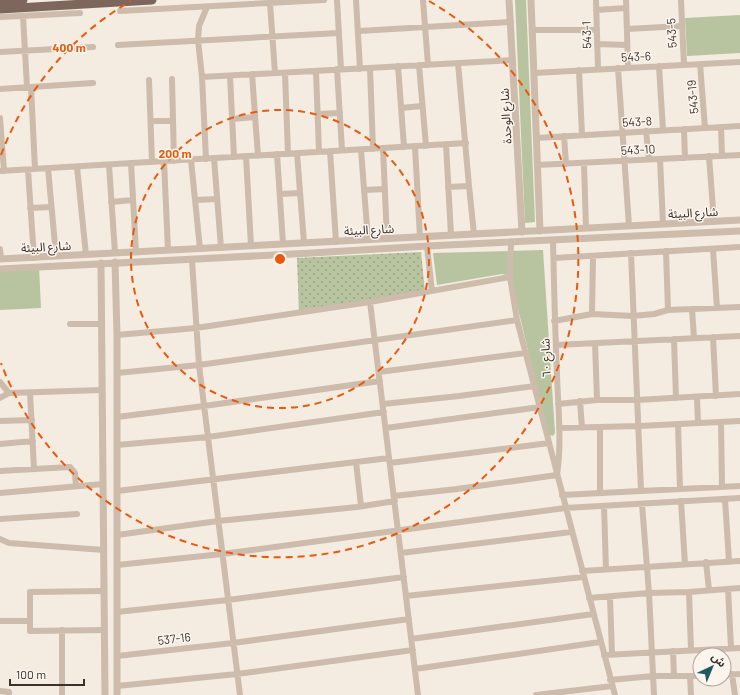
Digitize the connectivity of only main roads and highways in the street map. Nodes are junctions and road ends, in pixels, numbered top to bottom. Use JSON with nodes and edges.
{"nodes":[{"id":1,"x":23,"y":0,"type":"edge"},
{"id":2,"x":152,"y":0,"type":"edge"},
{"id":3,"x":0,"y":1,"type":"edge"},
{"id":4,"x":0,"y":9,"type":"edge"}],
"edges":[{"from":1,"to":3,"type":"main road"},
{"from":2,"to":4,"type":"main road"}]}
